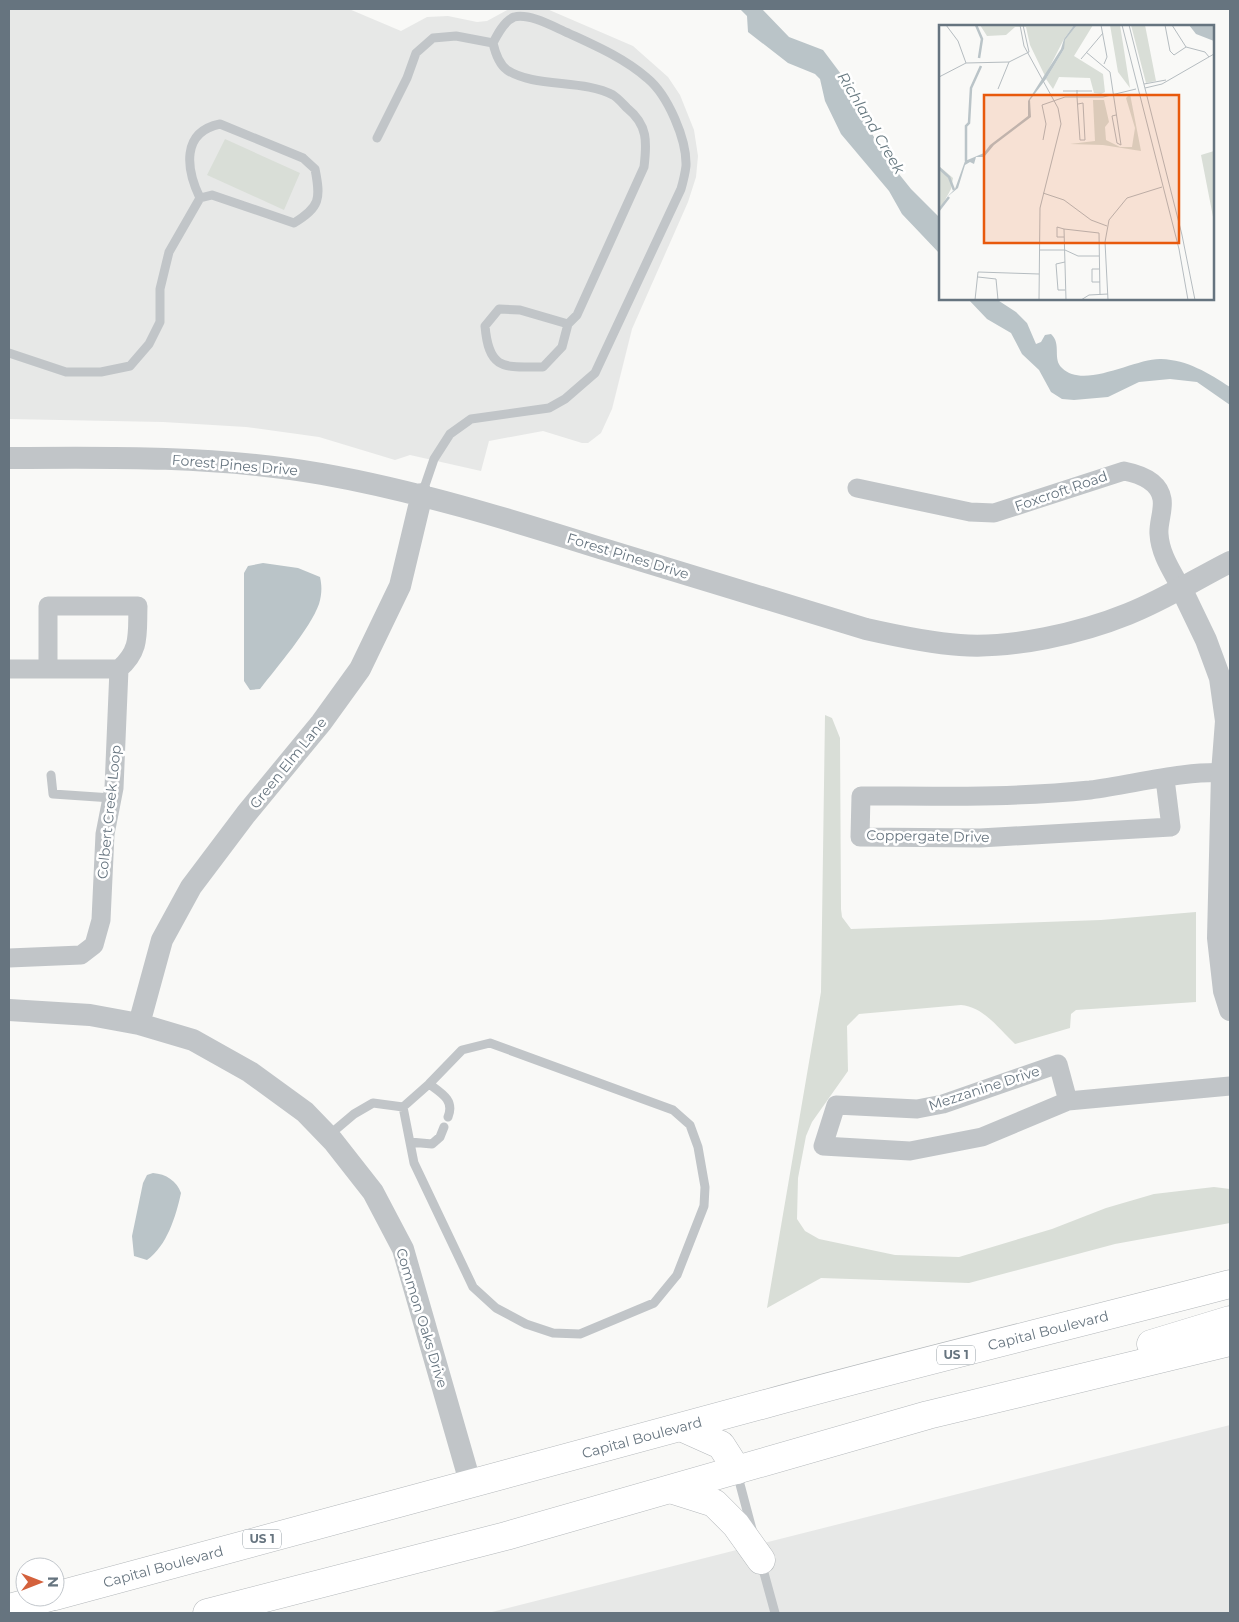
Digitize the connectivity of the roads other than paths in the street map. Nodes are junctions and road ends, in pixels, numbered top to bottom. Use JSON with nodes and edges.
{"nodes":[{"id":1,"x":493,"y":43,"type":"junction"},
{"id":2,"x":377,"y":138,"type":"dead end"},
{"id":3,"x":200,"y":198,"type":"junction"},
{"id":4,"x":568,"y":324,"type":"junction"},
{"id":5,"x":9,"y":353,"type":"edge"},
{"id":6,"x":9,"y":458,"type":"edge"},
{"id":7,"x":857,"y":488,"type":"dead end"},
{"id":8,"x":422,"y":494,"type":"junction"},
{"id":9,"x":1230,"y":562,"type":"edge"},
{"id":10,"x":1181,"y":588,"type":"junction"},
{"id":11,"x":48,"y":668,"type":"junction"},
{"id":12,"x":9,"y":669,"type":"edge"},
{"id":13,"x":119,"y":669,"type":"junction"},
{"id":14,"x":1226,"y":773,"type":"edge"},
{"id":15,"x":51,"y":775,"type":"dead end"},
{"id":16,"x":1165,"y":779,"type":"junction"},
{"id":17,"x":112,"y":798,"type":"junction"},
{"id":18,"x":9,"y":958,"type":"edge"},
{"id":19,"x":9,"y":1010,"type":"edge"},
{"id":20,"x":1230,"y":1010,"type":"edge"},
{"id":21,"x":139,"y":1024,"type":"junction"},
{"id":22,"x":429,"y":1084,"type":"junction"},
{"id":23,"x":1230,"y":1086,"type":"edge"},
{"id":24,"x":1068,"y":1101,"type":"junction"},
{"id":25,"x":403,"y":1107,"type":"junction"},
{"id":26,"x":448,"y":1116,"type":"dead end"},
{"id":27,"x":444,"y":1127,"type":"dead end"},
{"id":28,"x":328,"y":1136,"type":"junction"},
{"id":29,"x":410,"y":1142,"type":"junction"},
{"id":30,"x":1230,"y":1284,"type":"edge"},
{"id":31,"x":1230,"y":1320,"type":"edge"},
{"id":32,"x":1230,"y":1342,"type":"edge"},
{"id":33,"x":981,"y":1403,"type":"junction"},
{"id":34,"x":683,"y":1428,"type":"junction"},
{"id":35,"x":736,"y":1470,"type":"junction"},
{"id":36,"x":470,"y":1482,"type":"junction"},
{"id":37,"x":673,"y":1490,"type":"junction"},
{"id":38,"x":760,"y":1560,"type":"junction"},
{"id":39,"x":65,"y":1593,"type":"edge"},
{"id":40,"x":207,"y":1613,"type":"edge"},
{"id":41,"x":775,"y":1613,"type":"edge"}],
"edges":[{"from":1,"to":2,"type":"lane"},
{"from":1,"to":4,"type":"lane"},
{"from":1,"to":8,"type":"lane"},
{"from":3,"to":3,"type":"lane"},
{"from":3,"to":5,"type":"lane"},
{"from":4,"to":4,"type":"lane"},
{"from":6,"to":8,"type":"street","name":"Forest Pines Drive"},
{"from":7,"to":10,"type":"street","name":"Foxcroft Road"},
{"from":8,"to":10,"type":"street","name":"Forest Pines Drive"},
{"from":8,"to":21,"type":"street","name":"Green Elm Lane"},
{"from":9,"to":10,"type":"street","name":"Forest Pines Drive"},
{"from":10,"to":14,"type":"street"},
{"from":11,"to":12,"type":"street"},
{"from":11,"to":13,"type":"street"},
{"from":11,"to":13,"type":"street"},
{"from":13,"to":17,"type":"street","name":"Colbert Creek Loop"},
{"from":14,"to":16,"type":"street","name":"Coppergate Drive"},
{"from":14,"to":20,"type":"street"},
{"from":15,"to":17,"type":"lane"},
{"from":16,"to":16,"type":"street","name":"Coppergate Drive"},
{"from":17,"to":18,"type":"street","name":"Colbert Creek Loop"},
{"from":19,"to":21,"type":"street","name":"Common Oaks Drive"},
{"from":21,"to":28,"type":"street","name":"Common Oaks Drive"},
{"from":22,"to":25,"type":"lane"},
{"from":22,"to":26,"type":"lane"},
{"from":22,"to":29,"type":"lane"},
{"from":23,"to":24,"type":"street","name":"Mezzanine Drive"},
{"from":24,"to":24,"type":"street","name":"Mezzanine Drive"},
{"from":25,"to":28,"type":"lane"},
{"from":25,"to":29,"type":"lane"},
{"from":27,"to":29,"type":"lane"},
{"from":28,"to":36,"type":"street","name":"Common Oaks Drive"},
{"from":30,"to":34,"type":"highway","name":"Capital Boulevard","number":"US 1"},
{"from":31,"to":33,"type":"highway"},
{"from":32,"to":33,"type":"highway"},
{"from":33,"to":35,"type":"highway"},
{"from":34,"to":35,"type":"highway"},
{"from":34,"to":36,"type":"highway","name":"Capital Boulevard","number":"US 1"},
{"from":35,"to":37,"type":"highway"},
{"from":35,"to":38,"type":"lane"},
{"from":36,"to":39,"type":"highway","name":"Capital Boulevard","number":"US 1"},
{"from":37,"to":38,"type":"highway"},
{"from":37,"to":40,"type":"highway"},
{"from":38,"to":41,"type":"lane"}]}
